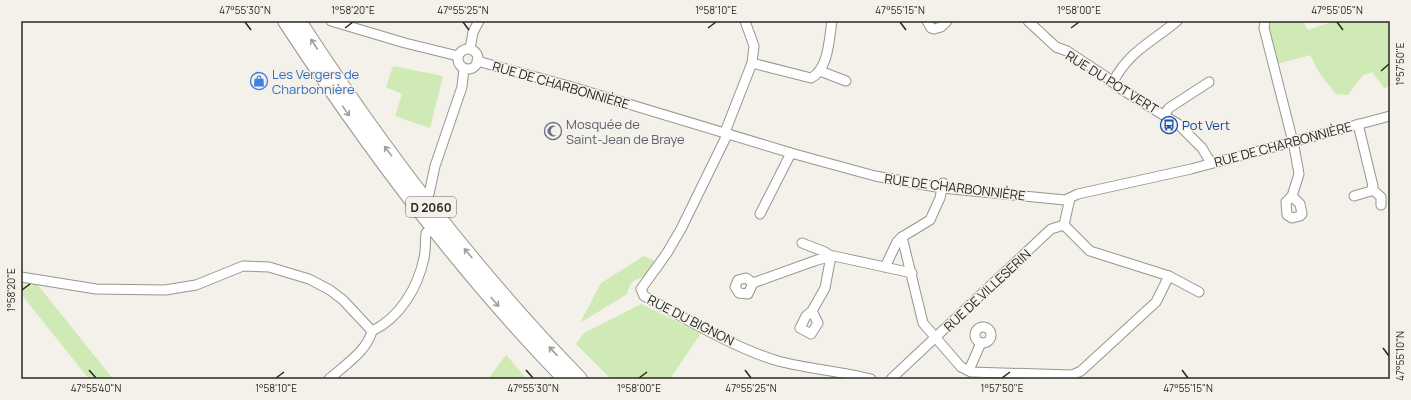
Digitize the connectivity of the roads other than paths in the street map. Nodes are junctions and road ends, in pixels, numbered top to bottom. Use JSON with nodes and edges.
{"nodes":[{"id":1,"x":285,"y":21,"type":"edge"},
{"id":2,"x":299,"y":21,"type":"edge"},
{"id":3,"x":331,"y":21,"type":"edge"},
{"id":4,"x":479,"y":21,"type":"edge"},
{"id":5,"x":745,"y":21,"type":"edge"},
{"id":6,"x":832,"y":21,"type":"edge"},
{"id":7,"x":927,"y":21,"type":"edge"},
{"id":8,"x":947,"y":21,"type":"edge"},
{"id":9,"x":1028,"y":21,"type":"edge"},
{"id":10,"x":1177,"y":21,"type":"edge"},
{"id":11,"x":1265,"y":21,"type":"edge"},
{"id":12,"x":470,"y":49,"type":"junction"},
{"id":13,"x":458,"y":56,"type":"junction"},
{"id":14,"x":477,"y":61,"type":"junction"},
{"id":15,"x":752,"y":63,"type":"junction"},
{"id":16,"x":464,"y":68,"type":"junction"},
{"id":17,"x":820,"y":71,"type":"junction"},
{"id":18,"x":846,"y":81,"type":"dead end"},
{"id":19,"x":1113,"y":82,"type":"junction"},
{"id":20,"x":1209,"y":82,"type":"dead end"},
{"id":21,"x":1164,"y":115,"type":"junction"},
{"id":22,"x":1390,"y":116,"type":"edge"},
{"id":23,"x":1358,"y":124,"type":"junction"},
{"id":24,"x":727,"y":133,"type":"junction"},
{"id":25,"x":1293,"y":141,"type":"junction"},
{"id":26,"x":791,"y":153,"type":"junction"},
{"id":27,"x":1211,"y":163,"type":"junction"},
{"id":28,"x":943,"y":185,"type":"junction"},
{"id":29,"x":1372,"y":189,"type":"junction"},
{"id":30,"x":429,"y":194,"type":"dead end"},
{"id":31,"x":1292,"y":196,"type":"dead end"},
{"id":32,"x":1354,"y":196,"type":"dead end"},
{"id":33,"x":1070,"y":198,"type":"junction"},
{"id":34,"x":1381,"y":205,"type":"dead end"},
{"id":35,"x":760,"y":214,"type":"dead end"},
{"id":36,"x":1064,"y":225,"type":"junction"},
{"id":37,"x":426,"y":233,"type":"dead end"},
{"id":38,"x":902,"y":237,"type":"junction"},
{"id":39,"x":802,"y":243,"type":"dead end"},
{"id":40,"x":831,"y":256,"type":"junction"},
{"id":41,"x":885,"y":267,"type":"junction"},
{"id":42,"x":912,"y":273,"type":"junction"},
{"id":43,"x":1169,"y":276,"type":"junction"},
{"id":44,"x":21,"y":278,"type":"edge"},
{"id":45,"x":753,"y":283,"type":"dead end"},
{"id":46,"x":1199,"y":292,"type":"dead end"},
{"id":47,"x":812,"y":311,"type":"dead end"},
{"id":48,"x":372,"y":330,"type":"junction"},
{"id":49,"x":936,"y":338,"type":"junction"},
{"id":50,"x":981,"y":343,"type":"dead end"},
{"id":51,"x":970,"y":374,"type":"edge"},
{"id":52,"x":1082,"y":375,"type":"edge"},
{"id":53,"x":329,"y":379,"type":"edge"},
{"id":54,"x":565,"y":379,"type":"edge"},
{"id":55,"x":580,"y":379,"type":"edge"},
{"id":56,"x":871,"y":379,"type":"edge"},
{"id":57,"x":891,"y":379,"type":"edge"}],
"edges":[{"from":1,"to":54,"type":"highway","number":"D 2060","one_way":true},
{"from":55,"to":2,"type":"highway","number":"D 2060","one_way":true},
{"from":3,"to":13,"type":"street"},
{"from":4,"to":12,"type":"street"},
{"from":5,"to":15,"type":"street"},
{"from":6,"to":17,"type":"street"},
{"from":7,"to":8,"type":"street"},
{"from":9,"to":19,"type":"street","name":"RUE DU POT VERT"},
{"from":10,"to":19,"type":"street"},
{"from":11,"to":25,"type":"street"},
{"from":12,"to":13,"type":"street"},
{"from":12,"to":14,"type":"street","name":"RUE DE CHARBONNIÈRE"},
{"from":13,"to":16,"type":"street"},
{"from":14,"to":16,"type":"street","name":"RUE DE CHARBONNIÈRE"},
{"from":14,"to":24,"type":"street","name":"RUE DE CHARBONNIÈRE"},
{"from":15,"to":17,"type":"street"},
{"from":15,"to":24,"type":"street"},
{"from":16,"to":30,"type":"street"},
{"from":17,"to":18,"type":"street"},
{"from":19,"to":21,"type":"street","name":"RUE DU POT VERT"},
{"from":20,"to":21,"type":"street"},
{"from":21,"to":27,"type":"street","name":"RUE DU POT VERT"},
{"from":22,"to":23,"type":"street","name":"RUE DE CHARBONNIÈRE"},
{"from":23,"to":25,"type":"street","name":"RUE DE CHARBONNIÈRE"},
{"from":23,"to":29,"type":"street"},
{"from":24,"to":26,"type":"street","name":"RUE DE CHARBONNIÈRE"},
{"from":24,"to":56,"type":"street","name":"RUE DU BIGNON"},
{"from":25,"to":27,"type":"street","name":"RUE DE CHARBONNIÈRE"},
{"from":25,"to":31,"type":"street"},
{"from":26,"to":28,"type":"street","name":"RUE DE CHARBONNIÈRE"},
{"from":26,"to":35,"type":"street"},
{"from":27,"to":33,"type":"street","name":"RUE DE CHARBONNIÈRE"},
{"from":28,"to":33,"type":"street","name":"RUE DE CHARBONNIÈRE"},
{"from":28,"to":38,"type":"street"},
{"from":29,"to":32,"type":"street"},
{"from":29,"to":34,"type":"street"},
{"from":33,"to":36,"type":"street"},
{"from":36,"to":43,"type":"street"},
{"from":36,"to":49,"type":"street","name":"RUE DE VILLESERIN"},
{"from":37,"to":48,"type":"street"},
{"from":38,"to":41,"type":"street"},
{"from":38,"to":42,"type":"street"},
{"from":39,"to":40,"type":"street"},
{"from":40,"to":41,"type":"street"},
{"from":40,"to":45,"type":"street"},
{"from":40,"to":47,"type":"street"},
{"from":41,"to":42,"type":"street"},
{"from":42,"to":49,"type":"street"},
{"from":43,"to":46,"type":"street"},
{"from":43,"to":52,"type":"street"},
{"from":44,"to":48,"type":"street"},
{"from":48,"to":53,"type":"street"},
{"from":49,"to":51,"type":"street"},
{"from":49,"to":57,"type":"street","name":"RUE DE VILLESERIN"},
{"from":50,"to":51,"type":"street"},
{"from":51,"to":52,"type":"street"}]}
